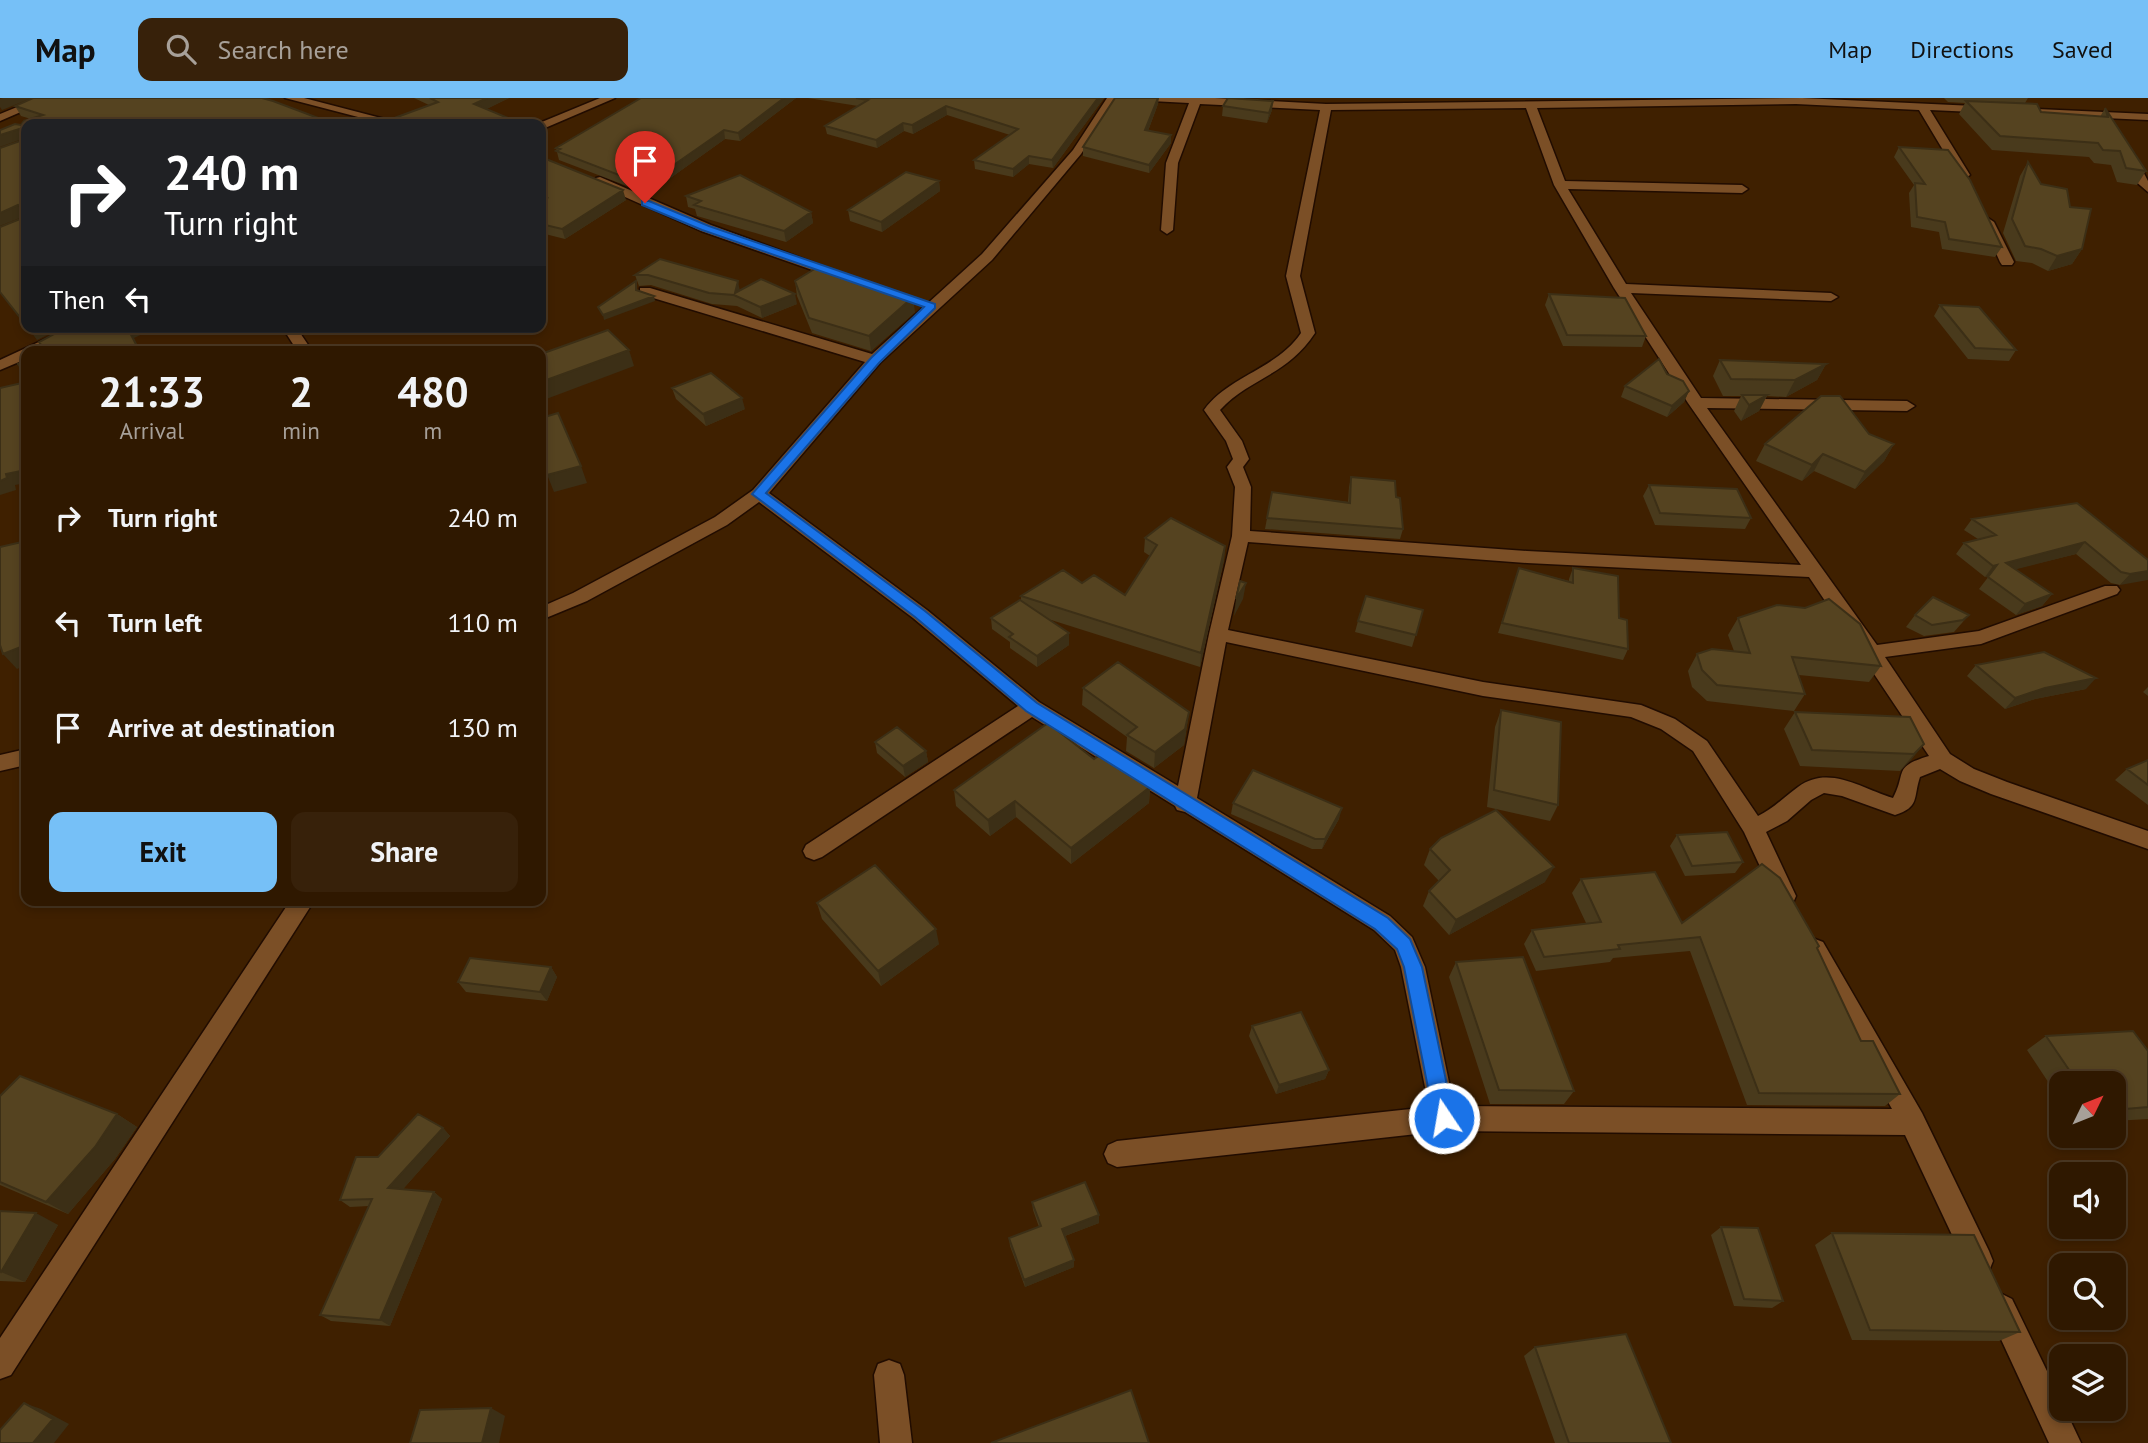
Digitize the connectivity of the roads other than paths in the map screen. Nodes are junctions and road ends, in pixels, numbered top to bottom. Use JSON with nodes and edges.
{"nodes":[{"id":1,"x":48,"y":98,"type":"edge"},
{"id":2,"x":290,"y":98,"type":"edge"},
{"id":3,"x":610,"y":98,"type":"edge"},
{"id":4,"x":1112,"y":98,"type":"edge"},
{"id":5,"x":1151,"y":98,"type":"edge"},
{"id":6,"x":2025,"y":98,"type":"edge"},
{"id":7,"x":2090,"y":98,"type":"edge"},
{"id":8,"x":312,"y":99,"type":"edge"},
{"id":9,"x":1642,"y":99,"type":"edge"},
{"id":10,"x":1795,"y":99,"type":"edge"},
{"id":11,"x":1244,"y":101,"type":"edge"},
{"id":12,"x":1858,"y":101,"type":"edge"},
{"id":13,"x":1195,"y":102,"type":"junction"},
{"id":14,"x":1450,"y":102,"type":"edge"},
{"id":15,"x":1531,"y":106,"type":"junction"},
{"id":16,"x":1326,"y":107,"type":"junction"},
{"id":17,"x":1923,"y":108,"type":"junction"},
{"id":18,"x":2036,"y":111,"type":"junction"},
{"id":19,"x":2148,"y":117,"type":"edge"},
{"id":20,"x":0,"y":118,"type":"edge"},
{"id":21,"x":381,"y":119,"type":"edge"},
{"id":22,"x":2108,"y":120,"type":"junction"},
{"id":23,"x":546,"y":124,"type":"edge"},
{"id":24,"x":18,"y":126,"type":"edge"},
{"id":25,"x":2125,"y":148,"type":"edge"},
{"id":26,"x":590,"y":177,"type":"edge"},
{"id":27,"x":1560,"y":185,"type":"junction"},
{"id":28,"x":2148,"y":188,"type":"edge"},
{"id":29,"x":1742,"y":189,"type":"dead end"},
{"id":30,"x":1973,"y":189,"type":"edge"},
{"id":31,"x":1984,"y":213,"type":"edge"},
{"id":32,"x":1167,"y":230,"type":"dead end"},
{"id":33,"x":2007,"y":262,"type":"dead end"},
{"id":34,"x":856,"y":280,"type":"edge"},
{"id":35,"x":1621,"y":288,"type":"junction"},
{"id":36,"x":645,"y":291,"type":"edge"},
{"id":37,"x":1831,"y":297,"type":"dead end"},
{"id":38,"x":71,"y":333,"type":"edge"},
{"id":39,"x":65,"y":336,"type":"junction"},
{"id":40,"x":43,"y":346,"type":"edge"},
{"id":41,"x":73,"y":346,"type":"edge"},
{"id":42,"x":21,"y":356,"type":"edge"},
{"id":43,"x":875,"y":360,"type":"junction"},
{"id":44,"x":0,"y":366,"type":"edge"},
{"id":45,"x":1696,"y":403,"type":"junction"},
{"id":46,"x":1907,"y":406,"type":"dead end"},
{"id":47,"x":759,"y":494,"type":"junction"},
{"id":48,"x":1241,"y":536,"type":"junction"},
{"id":49,"x":1814,"y":571,"type":"junction"},
{"id":50,"x":2111,"y":590,"type":"dead end"},
{"id":51,"x":546,"y":612,"type":"edge"},
{"id":52,"x":1218,"y":634,"type":"junction"},
{"id":53,"x":1872,"y":652,"type":"junction"},
{"id":54,"x":1032,"y":707,"type":"junction"},
{"id":55,"x":21,"y":758,"type":"edge"},
{"id":56,"x":1943,"y":760,"type":"junction"},
{"id":57,"x":0,"y":763,"type":"edge"},
{"id":58,"x":1185,"y":804,"type":"junction"},
{"id":59,"x":1754,"y":828,"type":"junction"},
{"id":60,"x":2148,"y":840,"type":"edge"},
{"id":61,"x":814,"y":852,"type":"dead end"},
{"id":62,"x":300,"y":906,"type":"edge"},
{"id":63,"x":1444,"y":1118,"type":"junction"},
{"id":64,"x":1913,"y":1122,"type":"junction"},
{"id":65,"x":1117,"y":1154,"type":"dead end"},
{"id":66,"x":0,"y":1364,"type":"edge"},
{"id":67,"x":889,"y":1375,"type":"dead end"},
{"id":68,"x":896,"y":1443,"type":"edge"},
{"id":69,"x":2065,"y":1443,"type":"edge"}],
"edges":[{"from":1,"to":20,"type":"street"},
{"from":2,"to":8,"type":"street"},
{"from":3,"to":23,"type":"street"},
{"from":4,"to":43,"type":"street"},
{"from":5,"to":13,"type":"street"},
{"from":6,"to":18,"type":"street"},
{"from":7,"to":22,"type":"street"},
{"from":8,"to":21,"type":"street"},
{"from":9,"to":10,"type":"street"},
{"from":9,"to":15,"type":"street"},
{"from":10,"to":12,"type":"street"},
{"from":11,"to":13,"type":"street"},
{"from":11,"to":16,"type":"street"},
{"from":12,"to":17,"type":"street"},
{"from":13,"to":32,"type":"street"},
{"from":14,"to":15,"type":"street"},
{"from":14,"to":16,"type":"street"},
{"from":15,"to":27,"type":"street"},
{"from":16,"to":48,"type":"street"},
{"from":17,"to":18,"type":"street"},
{"from":17,"to":30,"type":"street"},
{"from":18,"to":22,"type":"street"},
{"from":19,"to":22,"type":"street"},
{"from":20,"to":24,"type":"street"},
{"from":25,"to":28,"type":"street"},
{"from":26,"to":34,"type":"street"},
{"from":27,"to":29,"type":"street"},
{"from":27,"to":35,"type":"street"},
{"from":31,"to":33,"type":"street"},
{"from":35,"to":37,"type":"street"},
{"from":35,"to":45,"type":"street"},
{"from":36,"to":43,"type":"street"},
{"from":38,"to":39,"type":"street"},
{"from":39,"to":40,"type":"street"},
{"from":39,"to":41,"type":"street"},
{"from":42,"to":44,"type":"street"},
{"from":43,"to":47,"type":"street"},
{"from":45,"to":46,"type":"street"},
{"from":45,"to":49,"type":"street"},
{"from":47,"to":51,"type":"street"},
{"from":47,"to":54,"type":"street"},
{"from":48,"to":49,"type":"street"},
{"from":48,"to":52,"type":"street"},
{"from":49,"to":53,"type":"street"},
{"from":50,"to":53,"type":"street"},
{"from":52,"to":58,"type":"street"},
{"from":52,"to":59,"type":"street"},
{"from":53,"to":56,"type":"street"},
{"from":54,"to":58,"type":"street"},
{"from":54,"to":61,"type":"street"},
{"from":55,"to":57,"type":"street"},
{"from":56,"to":59,"type":"street"},
{"from":56,"to":60,"type":"street"},
{"from":58,"to":63,"type":"street"},
{"from":59,"to":64,"type":"street"},
{"from":62,"to":66,"type":"street"},
{"from":63,"to":64,"type":"street"},
{"from":63,"to":65,"type":"street"},
{"from":64,"to":69,"type":"street"},
{"from":67,"to":68,"type":"street"}]}
